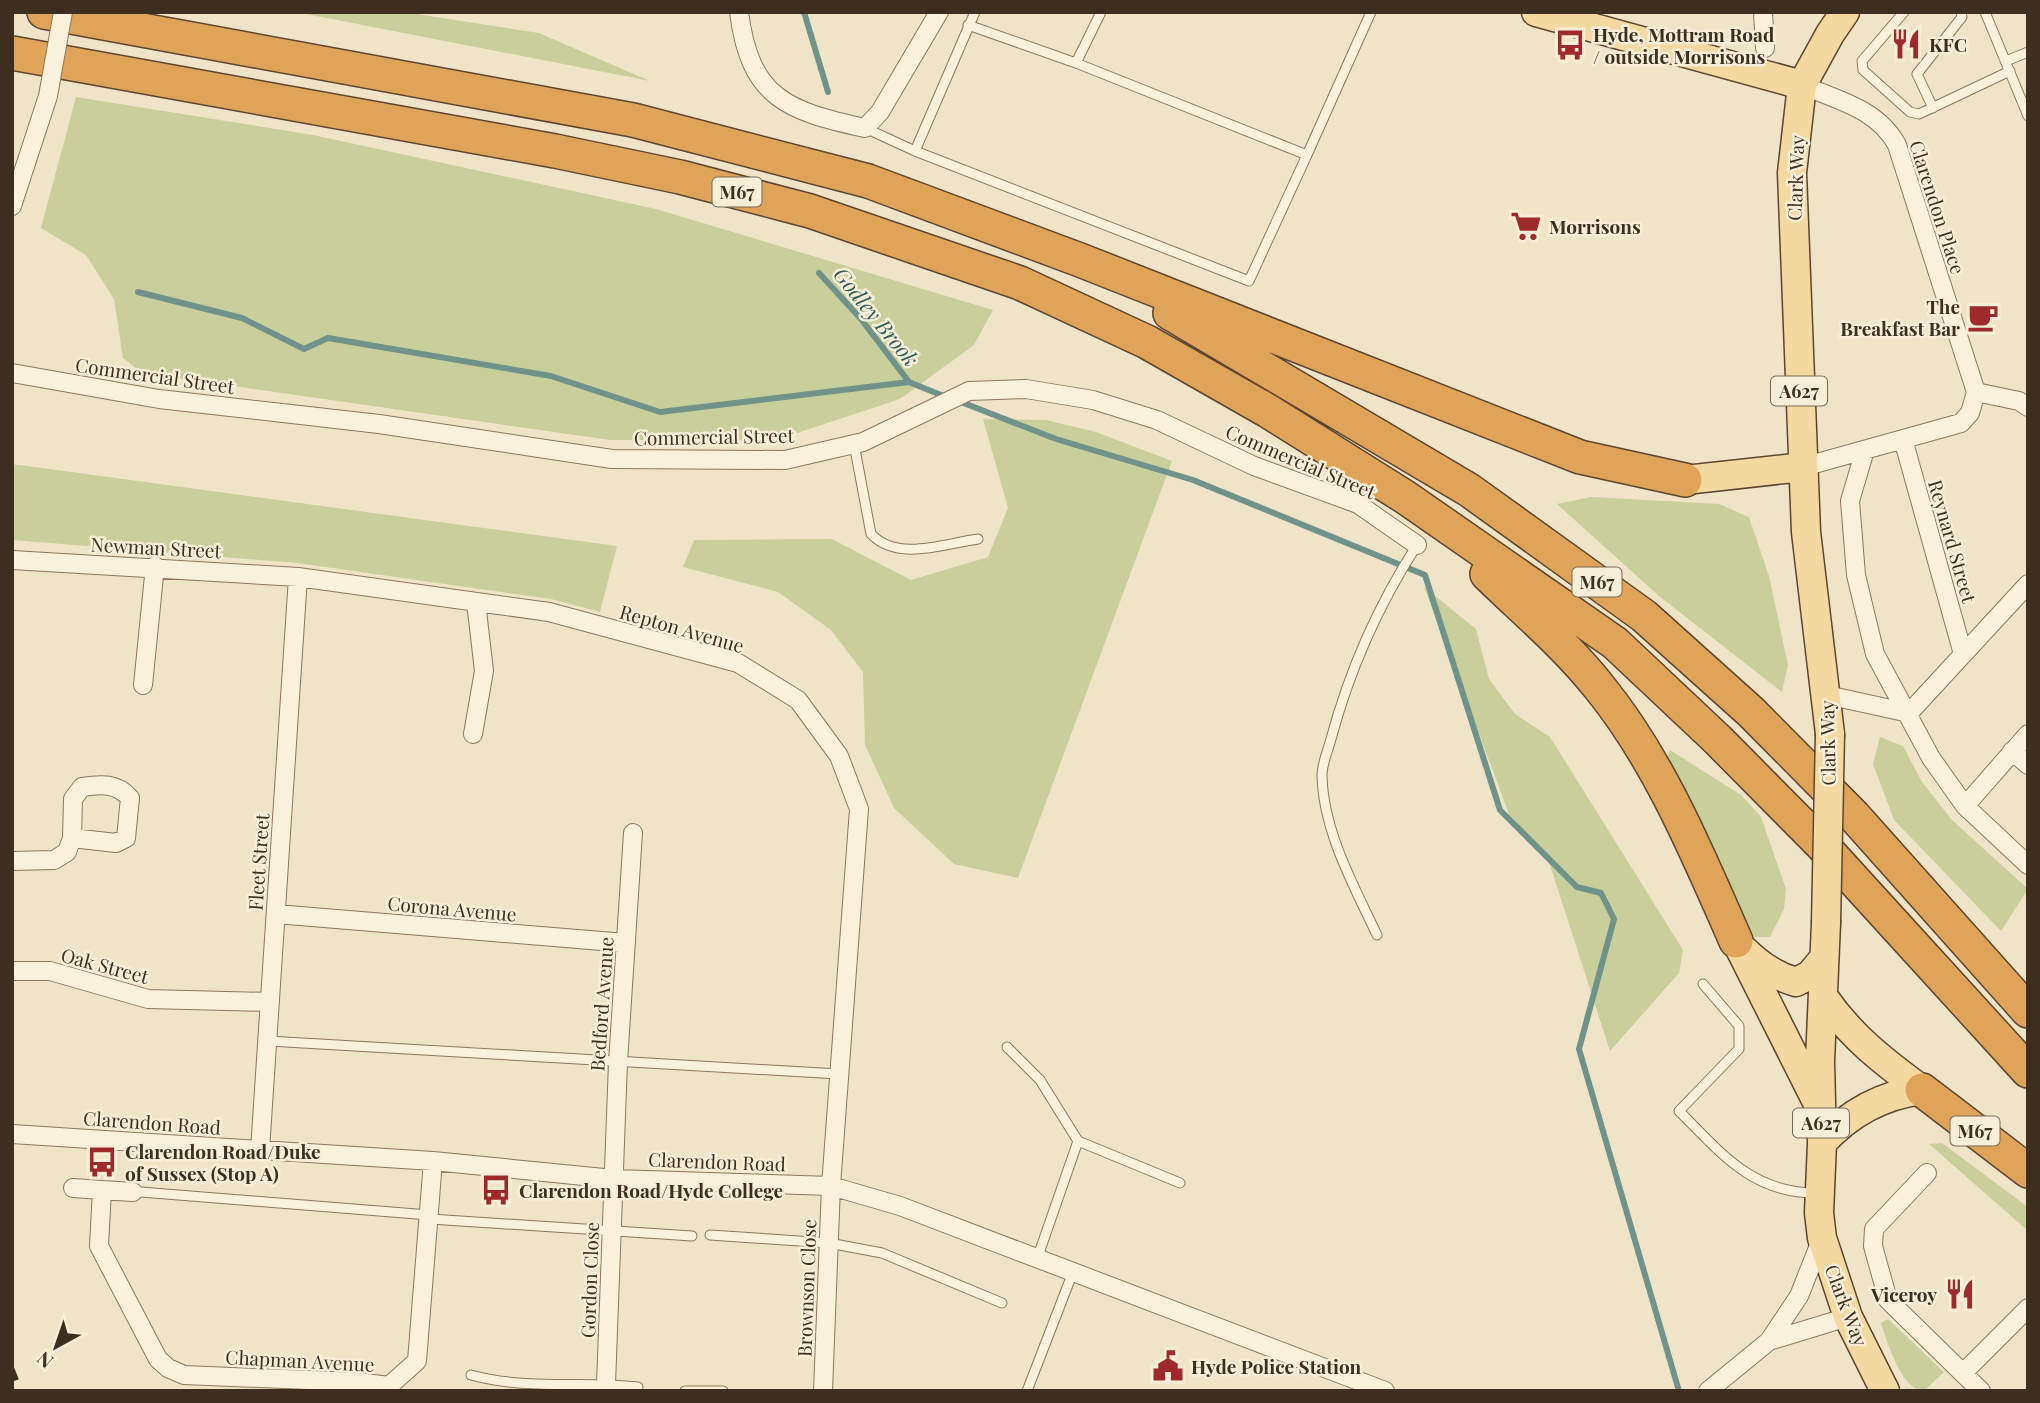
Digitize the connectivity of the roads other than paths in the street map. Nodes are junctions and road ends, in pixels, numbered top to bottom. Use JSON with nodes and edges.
{"nodes":[{"id":1,"x":44,"y":12,"type":"edge"},
{"id":2,"x":63,"y":12,"type":"edge"},
{"id":3,"x":739,"y":12,"type":"edge"},
{"id":4,"x":939,"y":12,"type":"edge"},
{"id":5,"x":975,"y":12,"type":"edge"},
{"id":6,"x":1101,"y":12,"type":"edge"},
{"id":7,"x":1371,"y":12,"type":"edge"},
{"id":8,"x":1536,"y":12,"type":"edge"},
{"id":9,"x":1763,"y":12,"type":"edge"},
{"id":10,"x":1845,"y":12,"type":"edge"},
{"id":11,"x":1904,"y":12,"type":"edge"},
{"id":12,"x":1961,"y":12,"type":"edge"},
{"id":13,"x":1985,"y":12,"type":"edge"},
{"id":14,"x":968,"y":25,"type":"junction"},
{"id":15,"x":1765,"y":48,"type":"dead end"},
{"id":16,"x":2028,"y":52,"type":"edge"},
{"id":17,"x":12,"y":53,"type":"edge"},
{"id":18,"x":2006,"y":61,"type":"junction"},
{"id":19,"x":1076,"y":63,"type":"junction"},
{"id":20,"x":2010,"y":71,"type":"junction"},
{"id":21,"x":1802,"y":85,"type":"junction"},
{"id":22,"x":1933,"y":108,"type":"junction"},
{"id":23,"x":2028,"y":116,"type":"edge"},
{"id":24,"x":865,"y":128,"type":"junction"},
{"id":25,"x":915,"y":151,"type":"junction"},
{"id":26,"x":1307,"y":155,"type":"junction"},
{"id":27,"x":12,"y":206,"type":"edge"},
{"id":28,"x":1080,"y":260,"type":"junction"},
{"id":29,"x":12,"y":373,"type":"edge"},
{"id":30,"x":1976,"y":392,"type":"junction"},
{"id":31,"x":2028,"y":407,"type":"edge"},
{"id":32,"x":1903,"y":439,"type":"junction"},
{"id":33,"x":854,"y":444,"type":"junction"},
{"id":34,"x":1865,"y":450,"type":"junction"},
{"id":35,"x":1803,"y":467,"type":"junction"},
{"id":36,"x":1685,"y":480,"type":"joint"},
{"id":37,"x":1405,"y":497,"type":"junction"},
{"id":38,"x":978,"y":538,"type":"dead end"},
{"id":39,"x":1417,"y":545,"type":"joint"},
{"id":40,"x":12,"y":560,"type":"edge"},
{"id":41,"x":155,"y":566,"type":"junction"},
{"id":42,"x":298,"y":577,"type":"junction"},
{"id":43,"x":2028,"y":584,"type":"edge"},
{"id":44,"x":476,"y":602,"type":"junction"},
{"id":45,"x":1963,"y":654,"type":"junction"},
{"id":46,"x":143,"y":685,"type":"dead end"},
{"id":47,"x":1827,"y":695,"type":"junction"},
{"id":48,"x":1909,"y":713,"type":"junction"},
{"id":49,"x":473,"y":734,"type":"dead end"},
{"id":50,"x":2028,"y":734,"type":"edge"},
{"id":51,"x":2012,"y":751,"type":"junction"},
{"id":52,"x":2028,"y":765,"type":"edge"},
{"id":53,"x":1965,"y":806,"type":"junction"},
{"id":54,"x":633,"y":832,"type":"dead end"},
{"id":55,"x":72,"y":838,"type":"dead end"},
{"id":56,"x":12,"y":861,"type":"edge"},
{"id":57,"x":2028,"y":865,"type":"edge"},
{"id":58,"x":276,"y":914,"type":"junction"},
{"id":59,"x":1377,"y":935,"type":"dead end"},
{"id":60,"x":1736,"y":941,"type":"junction"},
{"id":61,"x":626,"y":943,"type":"junction"},
{"id":62,"x":1824,"y":958,"type":"junction"},
{"id":63,"x":12,"y":971,"type":"edge"},
{"id":64,"x":1703,"y":984,"type":"dead end"},
{"id":65,"x":1824,"y":996,"type":"junction"},
{"id":66,"x":270,"y":1002,"type":"junction"},
{"id":67,"x":2028,"y":1011,"type":"edge"},
{"id":68,"x":268,"y":1041,"type":"junction"},
{"id":69,"x":1007,"y":1047,"type":"dead end"},
{"id":70,"x":618,"y":1062,"type":"junction"},
{"id":71,"x":2028,"y":1071,"type":"edge"},
{"id":72,"x":839,"y":1074,"type":"junction"},
{"id":73,"x":1922,"y":1090,"type":"junction"},
{"id":74,"x":1820,"y":1108,"type":"junction"},
{"id":75,"x":12,"y":1134,"type":"edge"},
{"id":76,"x":1078,"y":1141,"type":"junction"},
{"id":77,"x":1822,"y":1143,"type":"junction"},
{"id":78,"x":260,"y":1150,"type":"junction"},
{"id":79,"x":433,"y":1161,"type":"junction"},
{"id":80,"x":2028,"y":1171,"type":"edge"},
{"id":81,"x":1927,"y":1173,"type":"dead end"},
{"id":82,"x":614,"y":1179,"type":"junction"},
{"id":83,"x":1180,"y":1183,"type":"dead end"},
{"id":84,"x":831,"y":1186,"type":"junction"},
{"id":85,"x":73,"y":1188,"type":"dead end"},
{"id":86,"x":102,"y":1190,"type":"junction"},
{"id":87,"x":137,"y":1192,"type":"joint"},
{"id":88,"x":1821,"y":1193,"type":"junction"},
{"id":89,"x":430,"y":1217,"type":"junction"},
{"id":90,"x":612,"y":1230,"type":"junction"},
{"id":91,"x":710,"y":1235,"type":"dead end"},
{"id":92,"x":692,"y":1236,"type":"dead end"},
{"id":93,"x":1822,"y":1238,"type":"junction"},
{"id":94,"x":829,"y":1243,"type":"junction"},
{"id":95,"x":1037,"y":1259,"type":"junction"},
{"id":96,"x":1073,"y":1272,"type":"junction"},
{"id":97,"x":1002,"y":1303,"type":"dead end"},
{"id":98,"x":2028,"y":1308,"type":"edge"},
{"id":99,"x":1848,"y":1317,"type":"junction"},
{"id":100,"x":1769,"y":1341,"type":"junction"},
{"id":101,"x":1963,"y":1373,"type":"junction"},
{"id":102,"x":471,"y":1375,"type":"dead end"},
{"id":103,"x":606,"y":1384,"type":"junction"},
{"id":104,"x":638,"y":1387,"type":"dead end"},
{"id":105,"x":1714,"y":1389,"type":"edge"},
{"id":106,"x":685,"y":1391,"type":"edge"},
{"id":107,"x":723,"y":1391,"type":"edge"},
{"id":108,"x":822,"y":1391,"type":"edge"},
{"id":109,"x":1027,"y":1391,"type":"edge"},
{"id":110,"x":1385,"y":1391,"type":"edge"},
{"id":111,"x":1885,"y":1391,"type":"edge"},
{"id":112,"x":1982,"y":1391,"type":"edge"}],
"edges":[{"from":1,"to":28,"type":"highway","number":"M67"},
{"from":2,"to":27,"type":"street","bridge":true},
{"from":3,"to":24,"type":"street"},
{"from":4,"to":24,"type":"street"},
{"from":5,"to":14,"type":"lane"},
{"from":6,"to":19,"type":"lane"},
{"from":7,"to":26,"type":"lane"},
{"from":8,"to":21,"type":"main road"},
{"from":9,"to":15,"type":"street"},
{"from":10,"to":21,"type":"main road","number":"A627"},
{"from":11,"to":22,"type":"lane"},
{"from":12,"to":22,"type":"lane"},
{"from":13,"to":18,"type":"lane"},
{"from":14,"to":19,"type":"lane"},
{"from":14,"to":25,"type":"lane"},
{"from":16,"to":18,"type":"lane"},
{"from":17,"to":37,"type":"highway","number":"M67"},
{"from":18,"to":20,"type":"lane"},
{"from":19,"to":26,"type":"lane"},
{"from":20,"to":22,"type":"lane"},
{"from":20,"to":23,"type":"lane"},
{"from":21,"to":30,"type":"street","name":"Clarendon Place"},
{"from":21,"to":35,"type":"main road","name":"Clark Way","number":"A627"},
{"from":24,"to":25,"type":"lane"},
{"from":25,"to":26,"type":"lane"},
{"from":28,"to":36,"type":"highway","number":"M67"},
{"from":28,"to":67,"type":"highway","number":"M67"},
{"from":29,"to":33,"type":"street","name":"Commercial Street"},
{"from":30,"to":31,"type":"street"},
{"from":30,"to":32,"type":"street"},
{"from":32,"to":34,"type":"street"},
{"from":32,"to":45,"type":"street","name":"Reynard Street"},
{"from":33,"to":38,"type":"lane"},
{"from":33,"to":39,"type":"street","name":"Commercial Street"},
{"from":34,"to":35,"type":"street"},
{"from":34,"to":48,"type":"street"},
{"from":35,"to":36,"type":"main road"},
{"from":35,"to":47,"type":"main road","name":"Clark Way","number":"A627"},
{"from":37,"to":60,"type":"highway","number":"M67"},
{"from":37,"to":71,"type":"highway","number":"M67"},
{"from":39,"to":59,"type":"lane"},
{"from":40,"to":41,"type":"street","name":"Newman Street"},
{"from":41,"to":42,"type":"street","name":"Newman Street"},
{"from":41,"to":46,"type":"street"},
{"from":42,"to":44,"type":"street","name":"Repton Avenue"},
{"from":42,"to":58,"type":"street","name":"Fleet Street"},
{"from":43,"to":45,"type":"street"},
{"from":44,"to":49,"type":"street"},
{"from":44,"to":72,"type":"street","name":"Repton Avenue"},
{"from":45,"to":48,"type":"street"},
{"from":47,"to":48,"type":"street"},
{"from":47,"to":62,"type":"main road","name":"Clark Way","number":"A627","bridge":true},
{"from":48,"to":53,"type":"street"},
{"from":50,"to":51,"type":"street"},
{"from":51,"to":52,"type":"street"},
{"from":51,"to":53,"type":"street"},
{"from":53,"to":57,"type":"street"},
{"from":54,"to":61,"type":"street","name":"Bedford Avenue"},
{"from":55,"to":56,"type":"street"},
{"from":58,"to":61,"type":"street","name":"Corona Avenue"},
{"from":58,"to":66,"type":"street","name":"Fleet Street"},
{"from":60,"to":62,"type":"main road"},
{"from":60,"to":74,"type":"main road","number":"A627"},
{"from":61,"to":70,"type":"street","name":"Bedford Avenue"},
{"from":62,"to":65,"type":"main road","name":"Clark Way","number":"A627"},
{"from":63,"to":66,"type":"street","name":"Oak Street"},
{"from":64,"to":88,"type":"lane"},
{"from":65,"to":73,"type":"main road"},
{"from":65,"to":74,"type":"main road","name":"Clark Way","number":"A627"},
{"from":66,"to":68,"type":"street","name":"Fleet Street"},
{"from":68,"to":70,"type":"lane"},
{"from":68,"to":78,"type":"street","name":"Fleet Street"},
{"from":69,"to":76,"type":"lane"},
{"from":70,"to":72,"type":"lane"},
{"from":70,"to":82,"type":"street","name":"Bedford Avenue"},
{"from":72,"to":84,"type":"street","name":"Repton Avenue"},
{"from":73,"to":77,"type":"main road","number":"A627"},
{"from":73,"to":80,"type":"highway","number":"M67"},
{"from":74,"to":77,"type":"main road","name":"Clark Way","number":"A627"},
{"from":75,"to":78,"type":"street","name":"Clarendon Road"},
{"from":76,"to":83,"type":"lane"},
{"from":76,"to":95,"type":"lane"},
{"from":77,"to":88,"type":"main road","name":"Clark Way","number":"A627"},
{"from":78,"to":79,"type":"street","name":"Clarendon Road"},
{"from":79,"to":82,"type":"street","name":"Clarendon Road"},
{"from":79,"to":89,"type":"street","name":"Chapman Avenue"},
{"from":81,"to":101,"type":"street"},
{"from":82,"to":84,"type":"street","name":"Clarendon Road"},
{"from":82,"to":90,"type":"street","name":"Gordon Close"},
{"from":84,"to":94,"type":"street","name":"Brownson Close"},
{"from":84,"to":95,"type":"street","name":"Clarendon Road"},
{"from":85,"to":86,"type":"street"},
{"from":86,"to":87,"type":"street"},
{"from":86,"to":89,"type":"street","name":"Chapman Avenue"},
{"from":87,"to":89,"type":"lane"},
{"from":88,"to":93,"type":"main road","name":"Clark Way","number":"A627"},
{"from":89,"to":90,"type":"lane"},
{"from":90,"to":92,"type":"lane"},
{"from":90,"to":103,"type":"street","name":"Gordon Close"},
{"from":91,"to":94,"type":"lane"},
{"from":93,"to":99,"type":"main road","name":"Clark Way","number":"A627"},
{"from":93,"to":100,"type":"street"},
{"from":94,"to":97,"type":"lane"},
{"from":94,"to":108,"type":"street","name":"Brownson Close"},
{"from":95,"to":96,"type":"street","name":"Clarendon Road"},
{"from":96,"to":109,"type":"lane"},
{"from":96,"to":110,"type":"street","name":"Clarendon Road"},
{"from":98,"to":101,"type":"street"},
{"from":99,"to":100,"type":"street"},
{"from":99,"to":111,"type":"main road","name":"Clark Way","number":"A627"},
{"from":100,"to":105,"type":"street"},
{"from":101,"to":112,"type":"street"},
{"from":102,"to":103,"type":"lane"},
{"from":103,"to":104,"type":"lane"},
{"from":106,"to":107,"type":"lane"}]}
